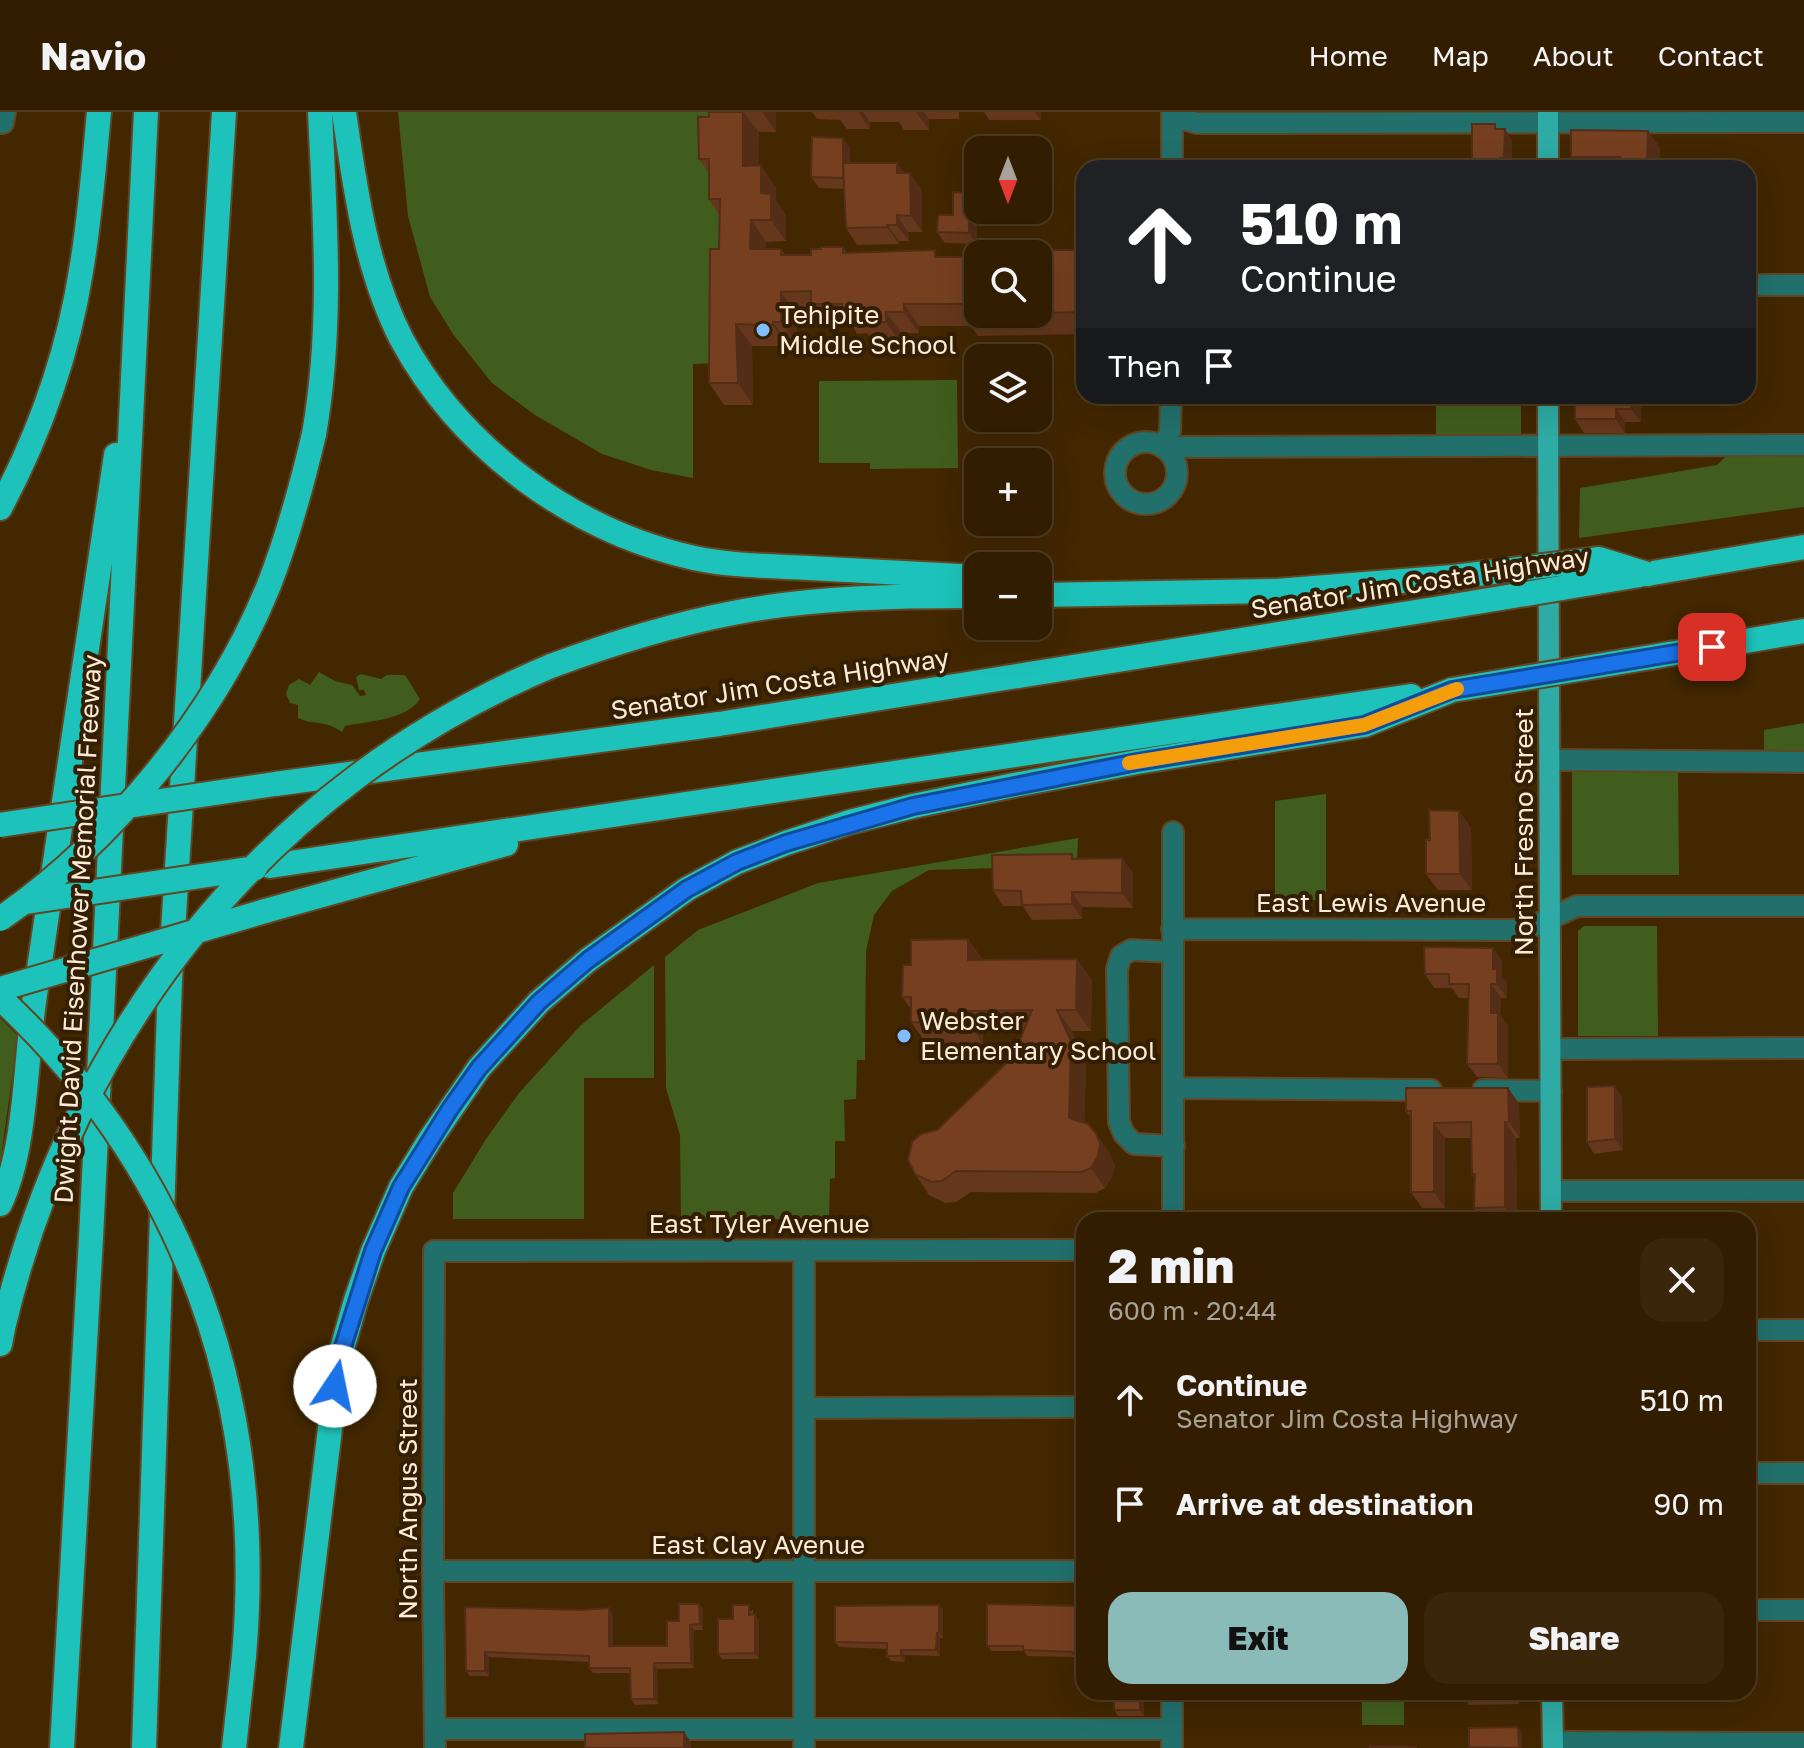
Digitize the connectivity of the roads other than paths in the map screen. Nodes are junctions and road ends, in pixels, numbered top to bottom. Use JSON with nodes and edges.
{"nodes":[{"id":1,"x":5,"y":112,"type":"edge"},
{"id":2,"x":99,"y":112,"type":"edge"},
{"id":3,"x":146,"y":112,"type":"edge"},
{"id":4,"x":224,"y":112,"type":"edge"},
{"id":5,"x":320,"y":112,"type":"edge"},
{"id":6,"x":344,"y":112,"type":"edge"},
{"id":7,"x":1172,"y":114,"type":"edge"},
{"id":8,"x":1548,"y":117,"type":"edge"},
{"id":9,"x":1804,"y":122,"type":"edge"},
{"id":10,"x":0,"y":123,"type":"edge"},
{"id":11,"x":1172,"y":160,"type":"edge"},
{"id":12,"x":1548,"y":160,"type":"edge"},
{"id":13,"x":1756,"y":285,"type":"edge"},
{"id":14,"x":1804,"y":285,"type":"edge"},
{"id":15,"x":136,"y":326,"type":"junction"},
{"id":16,"x":1171,"y":404,"type":"edge"},
{"id":17,"x":1548,"y":404,"type":"edge"},
{"id":18,"x":1549,"y":445,"type":"junction"},
{"id":19,"x":1804,"y":445,"type":"edge"},
{"id":20,"x":0,"y":508,"type":"edge"},
{"id":21,"x":1804,"y":547,"type":"edge"},
{"id":22,"x":1647,"y":574,"type":"junction"},
{"id":23,"x":964,"y":576,"type":"edge"},
{"id":24,"x":1052,"y":582,"type":"edge"},
{"id":25,"x":1186,"y":593,"type":"junction"},
{"id":26,"x":1052,"y":595,"type":"edge"},
{"id":27,"x":964,"y":596,"type":"edge"},
{"id":28,"x":1804,"y":631,"type":"edge"},
{"id":29,"x":1452,"y":690,"type":"junction"},
{"id":30,"x":1550,"y":760,"type":"junction"},
{"id":31,"x":1804,"y":762,"type":"edge"},
{"id":32,"x":605,"y":816,"type":"junction"},
{"id":33,"x":0,"y":825,"type":"edge"},
{"id":34,"x":1173,"y":832,"type":"dead end"},
{"id":35,"x":0,"y":905,"type":"edge"},
{"id":36,"x":1804,"y":906,"type":"edge"},
{"id":37,"x":1550,"y":918,"type":"junction"},
{"id":38,"x":0,"y":919,"type":"edge"},
{"id":39,"x":1172,"y":929,"type":"junction"},
{"id":40,"x":1172,"y":952,"type":"junction"},
{"id":41,"x":0,"y":989,"type":"edge"},
{"id":42,"x":0,"y":998,"type":"edge"},
{"id":43,"x":1804,"y":1048,"type":"edge"},
{"id":44,"x":1551,"y":1049,"type":"junction"},
{"id":45,"x":1174,"y":1088,"type":"junction"},
{"id":46,"x":1551,"y":1091,"type":"junction"},
{"id":47,"x":1174,"y":1146,"type":"junction"},
{"id":48,"x":1551,"y":1191,"type":"junction"},
{"id":49,"x":1804,"y":1191,"type":"edge"},
{"id":50,"x":0,"y":1204,"type":"edge"},
{"id":51,"x":1173,"y":1212,"type":"edge"},
{"id":52,"x":1551,"y":1212,"type":"edge"},
{"id":53,"x":804,"y":1250,"type":"junction"},
{"id":54,"x":1076,"y":1250,"type":"edge"},
{"id":55,"x":434,"y":1251,"type":"joint"},
{"id":56,"x":1756,"y":1330,"type":"edge"},
{"id":57,"x":1804,"y":1330,"type":"edge"},
{"id":58,"x":2,"y":1336,"type":"edge"},
{"id":59,"x":1076,"y":1407,"type":"edge"},
{"id":60,"x":804,"y":1408,"type":"junction"},
{"id":61,"x":1756,"y":1473,"type":"edge"},
{"id":62,"x":1804,"y":1473,"type":"edge"},
{"id":63,"x":433,"y":1571,"type":"junction"},
{"id":64,"x":804,"y":1571,"type":"junction"},
{"id":65,"x":1076,"y":1571,"type":"edge"},
{"id":66,"x":1756,"y":1610,"type":"edge"},
{"id":67,"x":1804,"y":1610,"type":"edge"},
{"id":68,"x":1172,"y":1700,"type":"edge"},
{"id":69,"x":1552,"y":1700,"type":"edge"},
{"id":70,"x":435,"y":1738,"type":"edge"},
{"id":71,"x":804,"y":1738,"type":"edge"},
{"id":72,"x":1172,"y":1738,"type":"edge"},
{"id":73,"x":1804,"y":1743,"type":"edge"},
{"id":74,"x":1553,"y":1745,"type":"edge"},
{"id":75,"x":62,"y":1748,"type":"edge"},
{"id":76,"x":144,"y":1748,"type":"edge"},
{"id":77,"x":234,"y":1748,"type":"edge"},
{"id":78,"x":291,"y":1748,"type":"edge"}],
"edges":[{"from":1,"to":10,"type":"street"},
{"from":2,"to":20,"type":"highway"},
{"from":3,"to":15,"type":"highway","name":"Dwight David Eisenhower Memorial Freeway"},
{"from":4,"to":76,"type":"highway"},
{"from":5,"to":38,"type":"highway","bridge":true},
{"from":6,"to":23,"type":"highway"},
{"from":7,"to":8,"type":"street"},
{"from":7,"to":11,"type":"street"},
{"from":8,"to":9,"type":"street"},
{"from":8,"to":12,"type":"main road"},
{"from":13,"to":14,"type":"street"},
{"from":15,"to":50,"type":"highway"},
{"from":15,"to":75,"type":"highway","name":"Dwight David Eisenhower Memorial Freeway"},
{"from":16,"to":18,"type":"street"},
{"from":17,"to":18,"type":"main road","name":"North Fresno Street"},
{"from":18,"to":19,"type":"street"},
{"from":18,"to":30,"type":"main road","name":"North Fresno Street"},
{"from":21,"to":22,"type":"highway","name":"Senator Jim Costa Highway"},
{"from":22,"to":25,"type":"highway","bridge":true},
{"from":22,"to":33,"type":"highway","name":"Senator Jim Costa Highway","bridge":true},
{"from":24,"to":25,"type":"highway"},
{"from":25,"to":26,"type":"highway"},
{"from":27,"to":58,"type":"highway","bridge":true},
{"from":28,"to":29,"type":"highway","bridge":true},
{"from":29,"to":32,"type":"highway"},
{"from":29,"to":78,"type":"highway"},
{"from":30,"to":31,"type":"street"},
{"from":30,"to":37,"type":"main road","name":"North Fresno Street"},
{"from":32,"to":35,"type":"highway","bridge":true},
{"from":32,"to":41,"type":"highway","bridge":true},
{"from":34,"to":39,"type":"street"},
{"from":36,"to":37,"type":"street","name":"East Lewis Avenue"},
{"from":37,"to":39,"type":"street","name":"East Lewis Avenue"},
{"from":37,"to":44,"type":"main road","name":"North Fresno Street"},
{"from":39,"to":40,"type":"street"},
{"from":40,"to":45,"type":"street"},
{"from":40,"to":47,"type":"street"},
{"from":42,"to":77,"type":"highway","bridge":true},
{"from":43,"to":44,"type":"street"},
{"from":44,"to":46,"type":"main road","name":"North Fresno Street"},
{"from":45,"to":46,"type":"street"},
{"from":45,"to":47,"type":"street"},
{"from":46,"to":48,"type":"main road","name":"North Fresno Street"},
{"from":47,"to":51,"type":"street"},
{"from":48,"to":49,"type":"street"},
{"from":48,"to":52,"type":"main road","name":"North Fresno Street"},
{"from":53,"to":54,"type":"street","name":"East Tyler Avenue"},
{"from":53,"to":55,"type":"street","name":"East Tyler Avenue"},
{"from":53,"to":60,"type":"street"},
{"from":55,"to":63,"type":"street","name":"North Angus Street"},
{"from":56,"to":57,"type":"street"},
{"from":59,"to":60,"type":"street"},
{"from":60,"to":64,"type":"street"},
{"from":61,"to":62,"type":"street"},
{"from":63,"to":64,"type":"street","name":"East Clay Avenue"},
{"from":63,"to":70,"type":"street","name":"North Angus Street"},
{"from":64,"to":65,"type":"street","name":"East Clay Avenue"},
{"from":64,"to":71,"type":"street"},
{"from":66,"to":67,"type":"street"},
{"from":68,"to":72,"type":"street"},
{"from":69,"to":74,"type":"main road"},
{"from":70,"to":71,"type":"street"},
{"from":71,"to":72,"type":"street"},
{"from":73,"to":74,"type":"street"}]}
